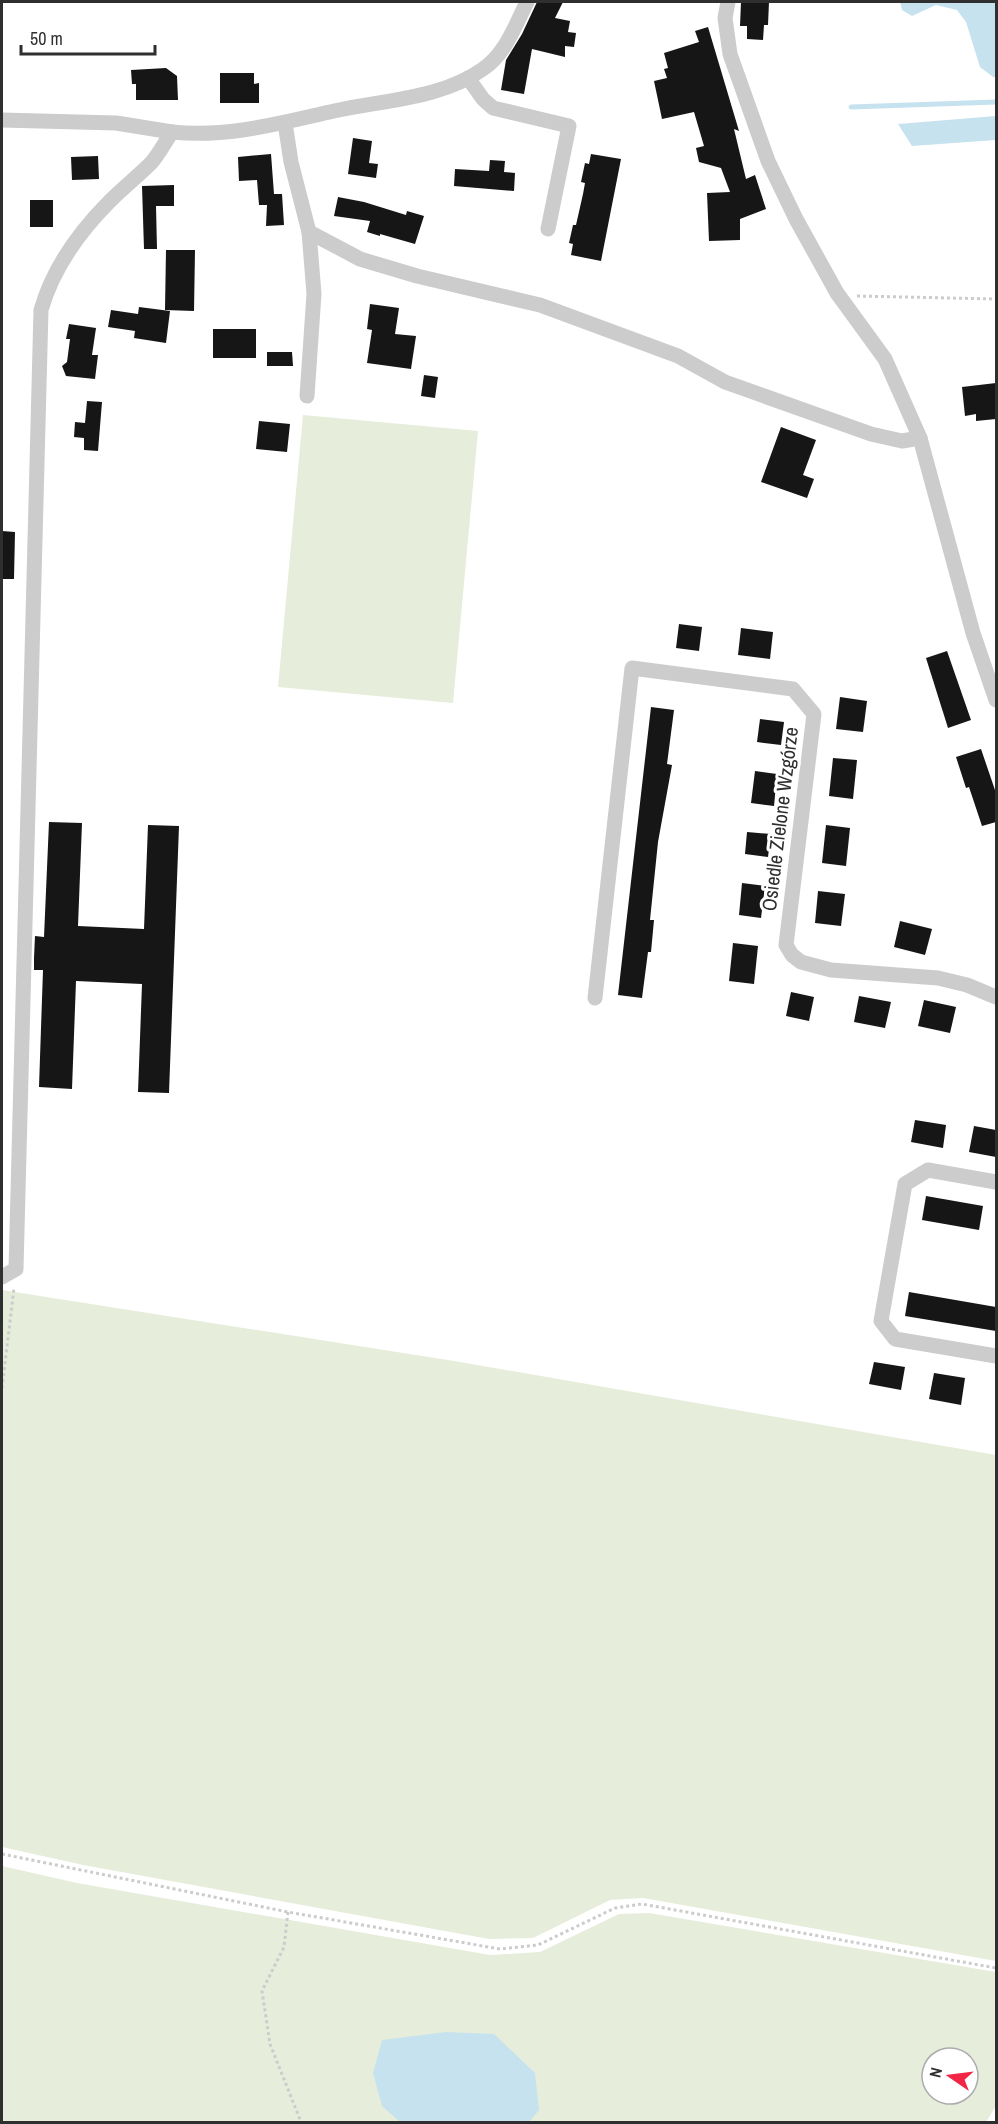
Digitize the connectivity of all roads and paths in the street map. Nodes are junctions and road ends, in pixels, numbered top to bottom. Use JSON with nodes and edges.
{"nodes":[{"id":1,"x":527,"y":2,"type":"edge"},
{"id":2,"x":728,"y":2,"type":"edge"},
{"id":3,"x":468,"y":78,"type":"junction"},
{"id":4,"x":2,"y":120,"type":"edge"},
{"id":5,"x":285,"y":123,"type":"junction"},
{"id":6,"x":172,"y":132,"type":"junction"},
{"id":7,"x":548,"y":229,"type":"dead end"},
{"id":8,"x":309,"y":232,"type":"junction"},
{"id":9,"x":837,"y":293,"type":"junction"},
{"id":10,"x":996,"y":299,"type":"edge"},
{"id":11,"x":307,"y":396,"type":"dead end"},
{"id":12,"x":920,"y":438,"type":"junction"},
{"id":13,"x":996,"y":700,"type":"edge"},
{"id":14,"x":996,"y":997,"type":"edge"},
{"id":15,"x":595,"y":998,"type":"dead end"},
{"id":16,"x":996,"y":1182,"type":"edge"},
{"id":17,"x":16,"y":1269,"type":"junction"},
{"id":18,"x":2,"y":1277,"type":"edge"},
{"id":19,"x":996,"y":1356,"type":"edge"},
{"id":20,"x":2,"y":1388,"type":"edge"},
{"id":21,"x":2,"y":1854,"type":"edge"},
{"id":22,"x":288,"y":1912,"type":"junction"},
{"id":23,"x":996,"y":1968,"type":"edge"},
{"id":24,"x":301,"y":2122,"type":"edge"}],
"edges":[{"from":1,"to":3,"type":"street"},
{"from":2,"to":9,"type":"street"},
{"from":3,"to":5,"type":"street"},
{"from":3,"to":7,"type":"street"},
{"from":4,"to":6,"type":"street"},
{"from":5,"to":6,"type":"street"},
{"from":5,"to":8,"type":"street"},
{"from":6,"to":17,"type":"street"},
{"from":8,"to":11,"type":"street"},
{"from":8,"to":12,"type":"street"},
{"from":9,"to":10,"type":"path"},
{"from":9,"to":12,"type":"street"},
{"from":12,"to":13,"type":"street"},
{"from":14,"to":15,"type":"street","name":"Osiedle Zielone Wzgórze"},
{"from":16,"to":19,"type":"street"},
{"from":17,"to":18,"type":"street"},
{"from":17,"to":20,"type":"path"},
{"from":21,"to":22,"type":"path"},
{"from":22,"to":23,"type":"path"},
{"from":22,"to":24,"type":"path"}]}
